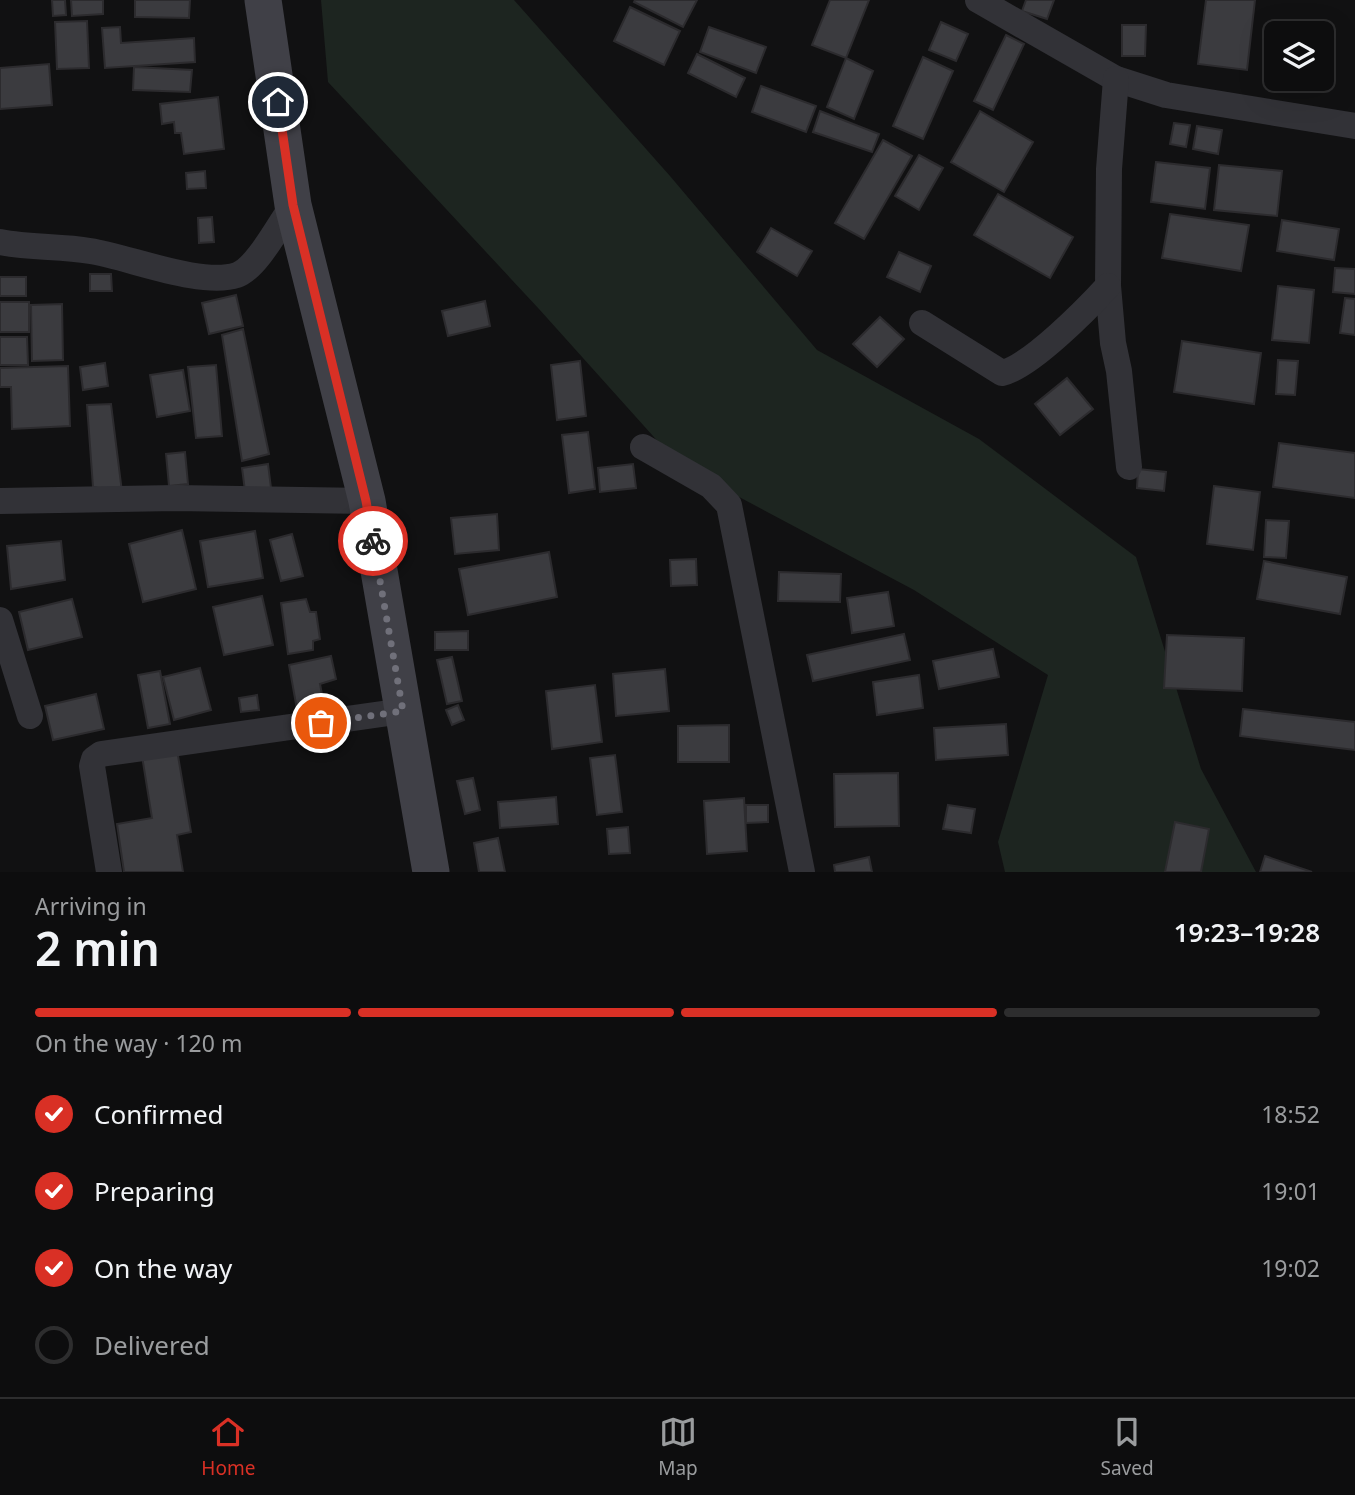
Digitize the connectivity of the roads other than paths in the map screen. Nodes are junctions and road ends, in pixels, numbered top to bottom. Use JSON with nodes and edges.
{"nodes":[{"id":1,"x":263,"y":0,"type":"edge"},
{"id":2,"x":978,"y":0,"type":"edge"},
{"id":3,"x":1116,"y":79,"type":"junction"},
{"id":4,"x":1355,"y":126,"type":"edge"},
{"id":5,"x":293,"y":205,"type":"junction"},
{"id":6,"x":0,"y":242,"type":"edge"},
{"id":7,"x":1108,"y":286,"type":"junction"},
{"id":8,"x":922,"y":323,"type":"dead end"},
{"id":9,"x":643,"y":447,"type":"dead end"},
{"id":10,"x":1129,"y":467,"type":"dead end"},
{"id":11,"x":366,"y":501,"type":"junction"},
{"id":12,"x":0,"y":502,"type":"edge"},
{"id":13,"x":0,"y":620,"type":"edge"},
{"id":14,"x":403,"y":711,"type":"junction"},
{"id":15,"x":30,"y":716,"type":"dead end"},
{"id":16,"x":109,"y":872,"type":"edge"},
{"id":17,"x":431,"y":872,"type":"edge"},
{"id":18,"x":802,"y":872,"type":"edge"}],
"edges":[{"from":1,"to":5,"type":"street"},
{"from":2,"to":3,"type":"street"},
{"from":3,"to":4,"type":"street"},
{"from":3,"to":7,"type":"street"},
{"from":5,"to":6,"type":"street"},
{"from":5,"to":11,"type":"street"},
{"from":7,"to":8,"type":"street"},
{"from":7,"to":10,"type":"street"},
{"from":9,"to":18,"type":"street"},
{"from":11,"to":12,"type":"street"},
{"from":11,"to":14,"type":"street"},
{"from":13,"to":15,"type":"street"},
{"from":14,"to":16,"type":"street"},
{"from":14,"to":17,"type":"street"}]}
